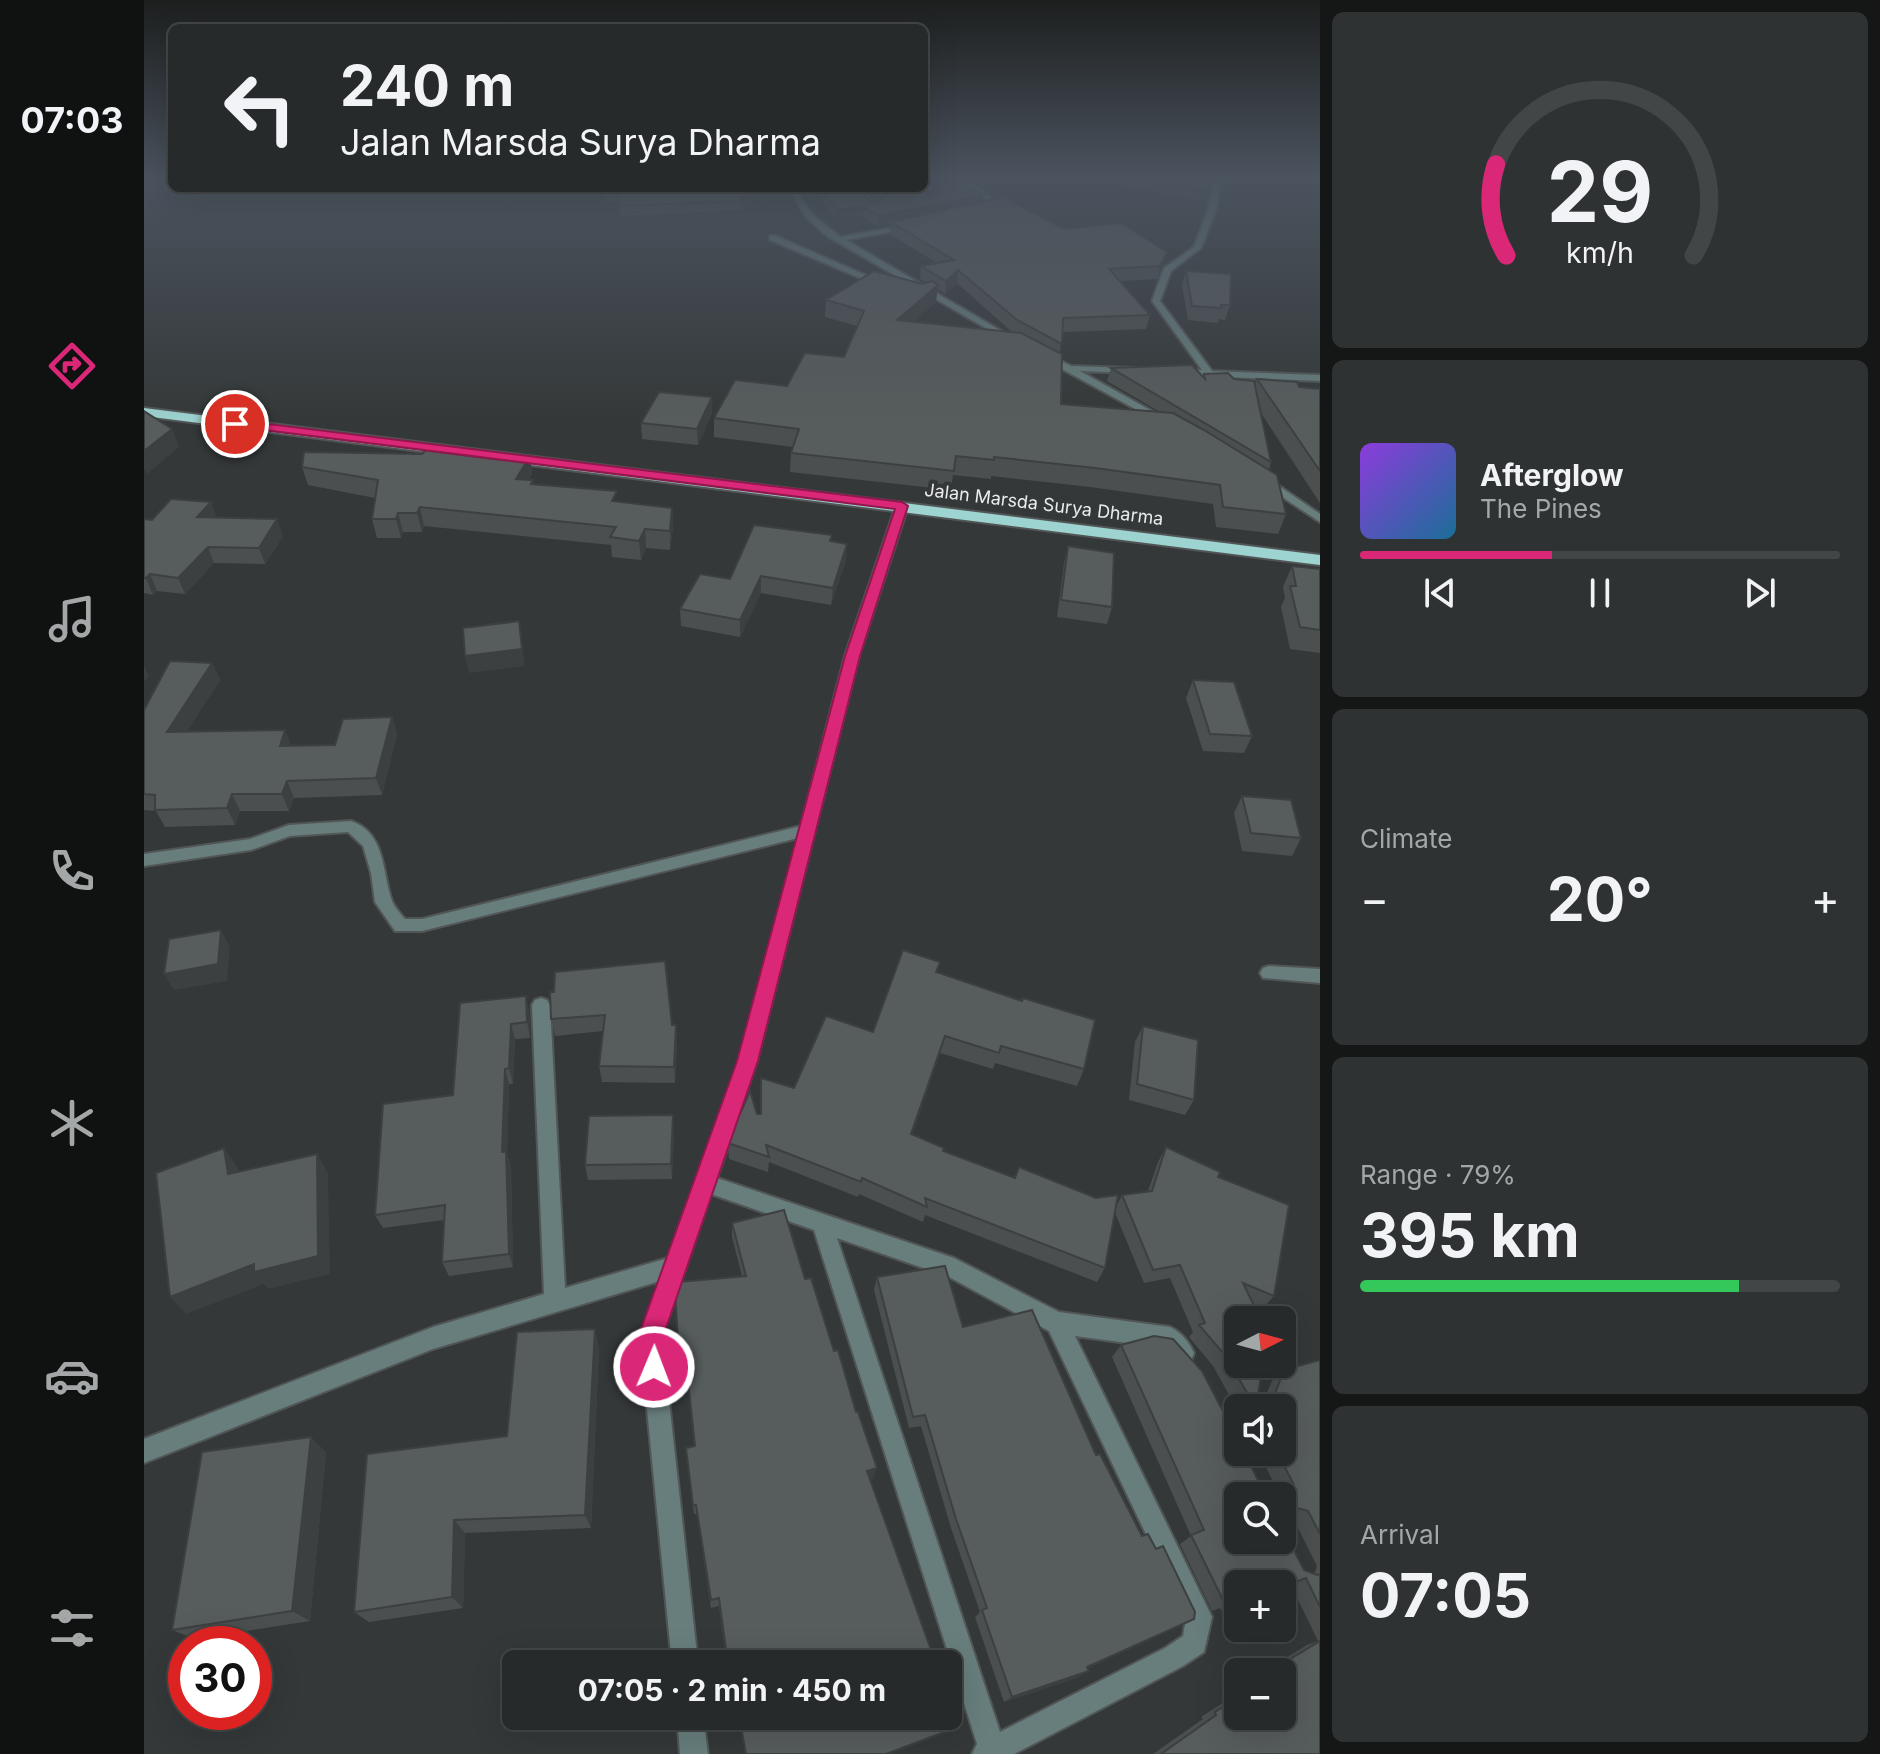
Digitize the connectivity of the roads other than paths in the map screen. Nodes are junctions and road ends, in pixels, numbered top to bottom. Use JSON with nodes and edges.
{"nodes":[{"id":1,"x":819,"y":259,"type":"edge"},
{"id":2,"x":873,"y":259,"type":"edge"},
{"id":3,"x":1182,"y":259,"type":"edge"},
{"id":4,"x":892,"y":288,"type":"edge"},
{"id":5,"x":915,"y":294,"type":"edge"},
{"id":6,"x":937,"y":298,"type":"junction"},
{"id":7,"x":1015,"y":341,"type":"edge"},
{"id":8,"x":1028,"y":348,"type":"edge"},
{"id":9,"x":1068,"y":368,"type":"junction"},
{"id":10,"x":1142,"y":371,"type":"edge"},
{"id":11,"x":1171,"y":372,"type":"edge"},
{"id":12,"x":1209,"y":373,"type":"junction"},
{"id":13,"x":1320,"y":378,"type":"edge"},
{"id":14,"x":144,"y":412,"type":"edge"},
{"id":15,"x":1173,"y":426,"type":"edge"},
{"id":16,"x":1254,"y":474,"type":"edge"},
{"id":17,"x":902,"y":506,"type":"junction"},
{"id":18,"x":1320,"y":519,"type":"edge"},
{"id":19,"x":1320,"y":560,"type":"edge"},
{"id":20,"x":807,"y":830,"type":"junction"},
{"id":21,"x":144,"y":860,"type":"edge"},
{"id":22,"x":1269,"y":973,"type":"dead end"},
{"id":23,"x":1320,"y":976,"type":"edge"},
{"id":24,"x":541,"y":1005,"type":"dead end"},
{"id":25,"x":705,"y":1183,"type":"junction"},
{"id":26,"x":822,"y":1223,"type":"junction"},
{"id":27,"x":676,"y":1266,"type":"junction"},
{"id":28,"x":555,"y":1302,"type":"junction"},
{"id":29,"x":1057,"y":1323,"type":"junction"},
{"id":30,"x":1202,"y":1373,"type":"edge"},
{"id":31,"x":144,"y":1451,"type":"edge"},
{"id":32,"x":684,"y":1650,"type":"edge"},
{"id":33,"x":691,"y":1730,"type":"edge"},
{"id":34,"x":990,"y":1752,"type":"edge"},
{"id":35,"x":694,"y":1754,"type":"edge"}],
"edges":[{"from":1,"to":4,"type":"street"},
{"from":2,"to":6,"type":"street"},
{"from":3,"to":12,"type":"street"},
{"from":5,"to":6,"type":"street"},
{"from":6,"to":7,"type":"street"},
{"from":8,"to":9,"type":"street"},
{"from":9,"to":10,"type":"street"},
{"from":9,"to":15,"type":"street"},
{"from":11,"to":12,"type":"street"},
{"from":12,"to":13,"type":"street"},
{"from":14,"to":17,"type":"highway","name":"Jalan Marsda Surya Dharma"},
{"from":16,"to":18,"type":"street"},
{"from":17,"to":19,"type":"highway","name":"Jalan Marsda Surya Dharma"},
{"from":17,"to":20,"type":"street"},
{"from":20,"to":21,"type":"street"},
{"from":20,"to":25,"type":"street"},
{"from":22,"to":23,"type":"street"},
{"from":24,"to":28,"type":"street"},
{"from":25,"to":26,"type":"street"},
{"from":25,"to":27,"type":"street"},
{"from":26,"to":29,"type":"street"},
{"from":26,"to":34,"type":"street"},
{"from":27,"to":28,"type":"street"},
{"from":27,"to":32,"type":"street"},
{"from":28,"to":31,"type":"street"},
{"from":29,"to":30,"type":"street"},
{"from":29,"to":34,"type":"street"},
{"from":33,"to":35,"type":"street"}]}
